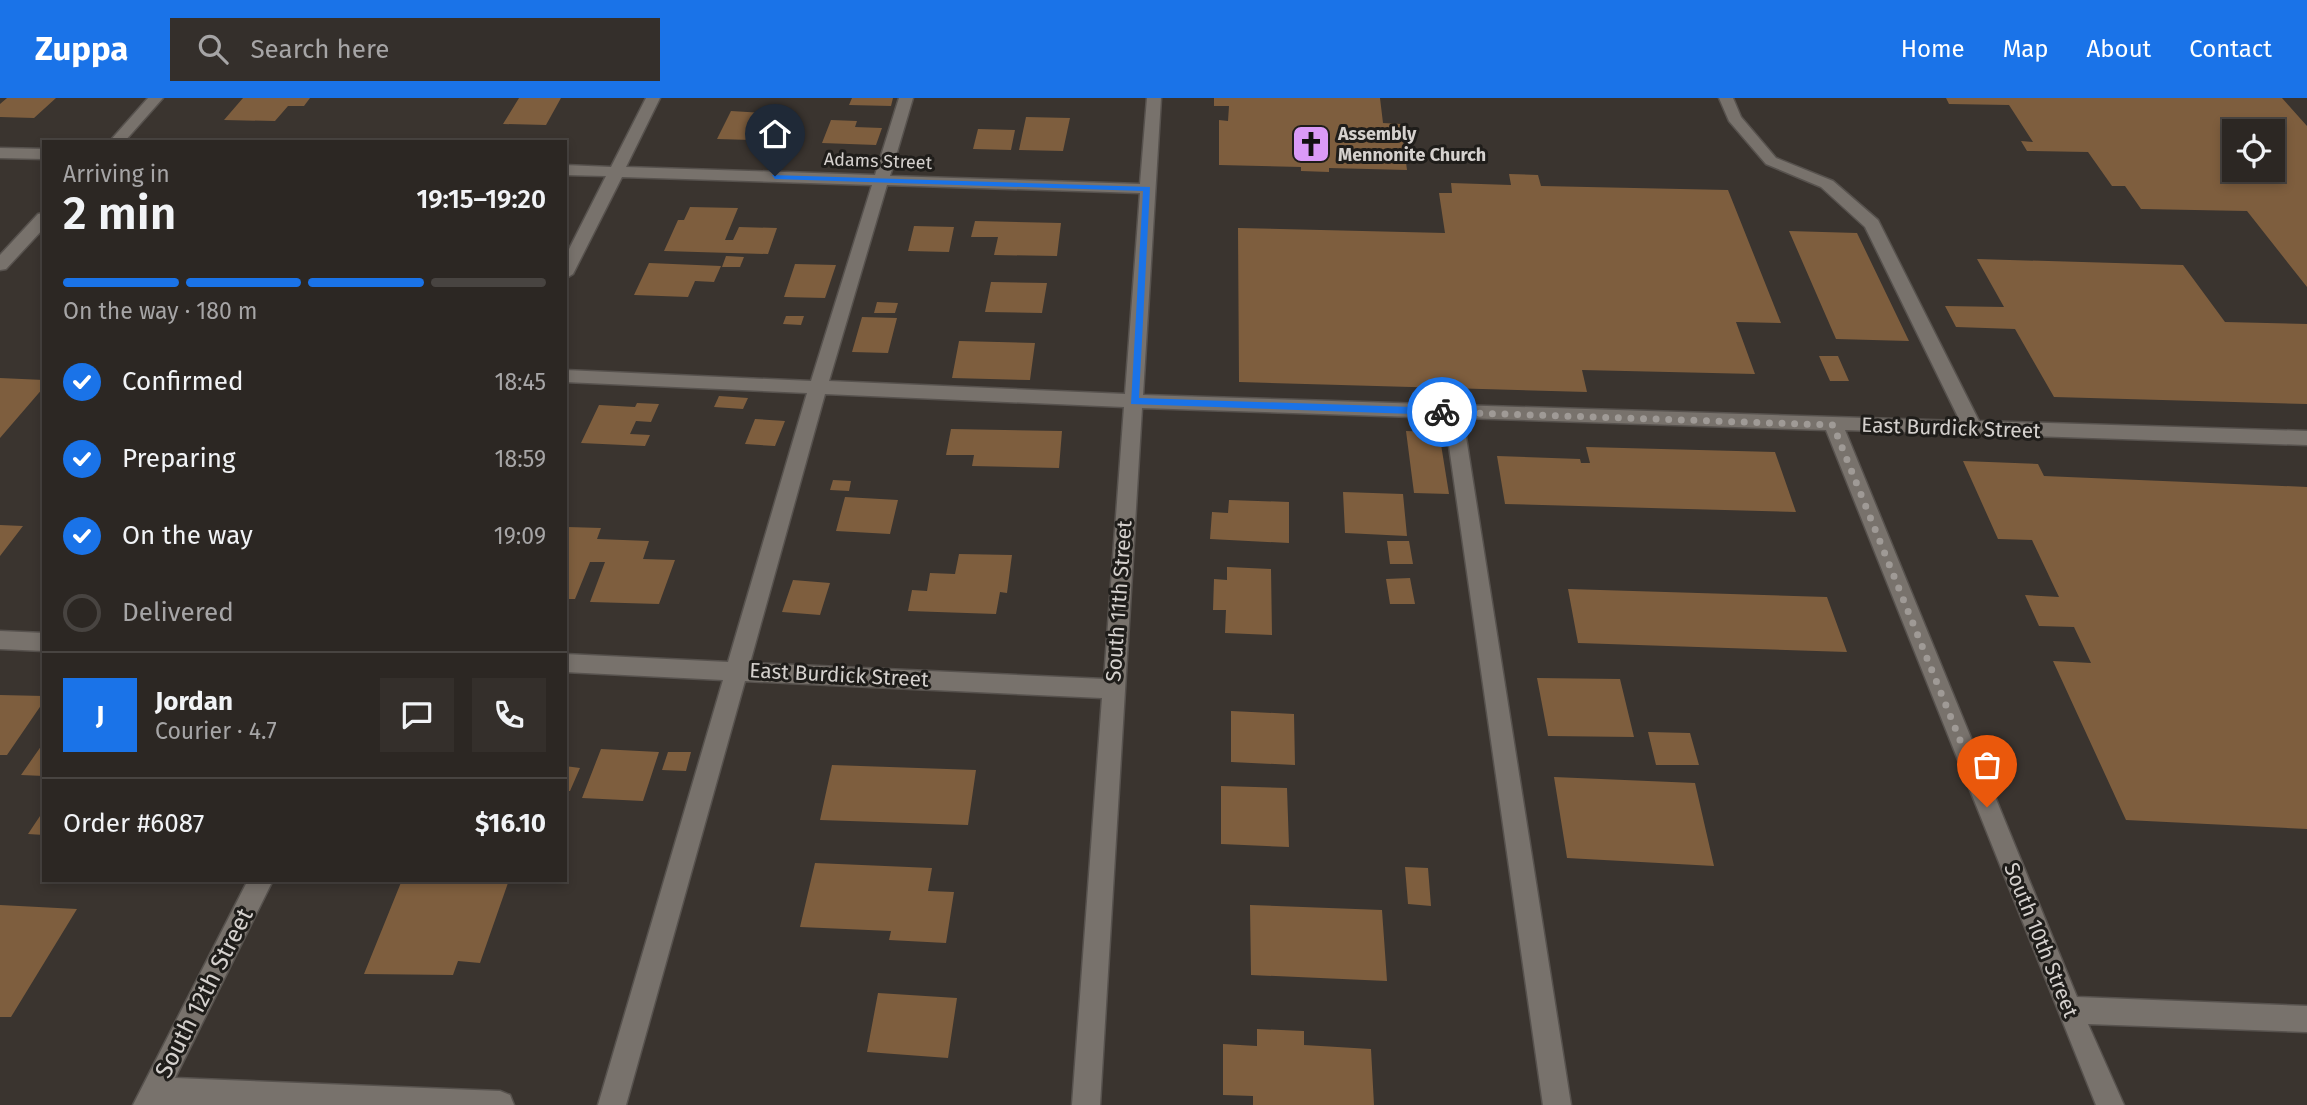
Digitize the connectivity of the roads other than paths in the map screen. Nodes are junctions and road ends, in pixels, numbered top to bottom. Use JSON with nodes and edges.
{"nodes":[{"id":1,"x":156,"y":98,"type":"edge"},
{"id":2,"x":653,"y":98,"type":"edge"},
{"id":3,"x":906,"y":98,"type":"edge"},
{"id":4,"x":1154,"y":98,"type":"edge"},
{"id":5,"x":1726,"y":98,"type":"edge"},
{"id":6,"x":118,"y":140,"type":"edge"},
{"id":7,"x":0,"y":153,"type":"edge"},
{"id":8,"x":42,"y":154,"type":"edge"},
{"id":9,"x":567,"y":170,"type":"edge"},
{"id":10,"x":616,"y":171,"type":"junction"},
{"id":11,"x":881,"y":180,"type":"junction"},
{"id":12,"x":1147,"y":189,"type":"junction"},
{"id":13,"x":42,"y":220,"type":"edge"},
{"id":14,"x":0,"y":265,"type":"edge"},
{"id":15,"x":567,"y":270,"type":"edge"},
{"id":16,"x":567,"y":376,"type":"edge"},
{"id":17,"x":818,"y":388,"type":"junction"},
{"id":18,"x":1134,"y":402,"type":"junction"},
{"id":19,"x":1453,"y":412,"type":"junction"},
{"id":20,"x":1833,"y":425,"type":"junction"},
{"id":21,"x":1973,"y":428,"type":"junction"},
{"id":22,"x":2307,"y":438,"type":"edge"},
{"id":23,"x":0,"y":640,"type":"edge"},
{"id":24,"x":42,"y":642,"type":"edge"},
{"id":25,"x":567,"y":663,"type":"edge"},
{"id":26,"x":736,"y":670,"type":"junction"},
{"id":27,"x":1112,"y":689,"type":"junction"},
{"id":28,"x":260,"y":882,"type":"edge"},
{"id":29,"x":2069,"y":1010,"type":"junction"},
{"id":30,"x":2307,"y":1019,"type":"edge"},
{"id":31,"x":150,"y":1098,"type":"edge"},
{"id":32,"x":500,"y":1105,"type":"edge"},
{"id":33,"x":612,"y":1105,"type":"edge"},
{"id":34,"x":1086,"y":1105,"type":"edge"},
{"id":35,"x":1557,"y":1105,"type":"edge"},
{"id":36,"x":2110,"y":1105,"type":"edge"}],
"edges":[{"from":1,"to":6,"type":"street"},
{"from":2,"to":10,"type":"street"},
{"from":3,"to":11,"type":"street"},
{"from":4,"to":12,"type":"street","name":"South 11th Street"},
{"from":5,"to":21,"type":"street"},
{"from":7,"to":8,"type":"street"},
{"from":9,"to":10,"type":"street","name":"Adams Street"},
{"from":10,"to":11,"type":"street","name":"Adams Street"},
{"from":10,"to":15,"type":"street"},
{"from":11,"to":12,"type":"street","name":"Adams Street"},
{"from":11,"to":17,"type":"street"},
{"from":12,"to":18,"type":"street","name":"South 11th Street"},
{"from":13,"to":14,"type":"street"},
{"from":16,"to":17,"type":"street","name":"East Burdick Street"},
{"from":17,"to":18,"type":"street","name":"East Burdick Street"},
{"from":17,"to":26,"type":"street"},
{"from":18,"to":19,"type":"street","name":"East Burdick Street"},
{"from":18,"to":27,"type":"street","name":"South 11th Street"},
{"from":19,"to":20,"type":"street","name":"East Burdick Street"},
{"from":19,"to":35,"type":"street"},
{"from":20,"to":21,"type":"street","name":"East Burdick Street"},
{"from":20,"to":29,"type":"street","name":"South 10th Street"},
{"from":21,"to":22,"type":"street","name":"East Burdick Street"},
{"from":23,"to":24,"type":"street"},
{"from":25,"to":26,"type":"street","name":"East Burdick Street"},
{"from":26,"to":27,"type":"street","name":"East Burdick Street"},
{"from":26,"to":33,"type":"street"},
{"from":27,"to":34,"type":"street","name":"South 11th Street"},
{"from":28,"to":31,"type":"street","name":"South 12th Street"},
{"from":29,"to":30,"type":"street"},
{"from":29,"to":36,"type":"street","name":"South 10th Street"},
{"from":31,"to":32,"type":"street"}]}
